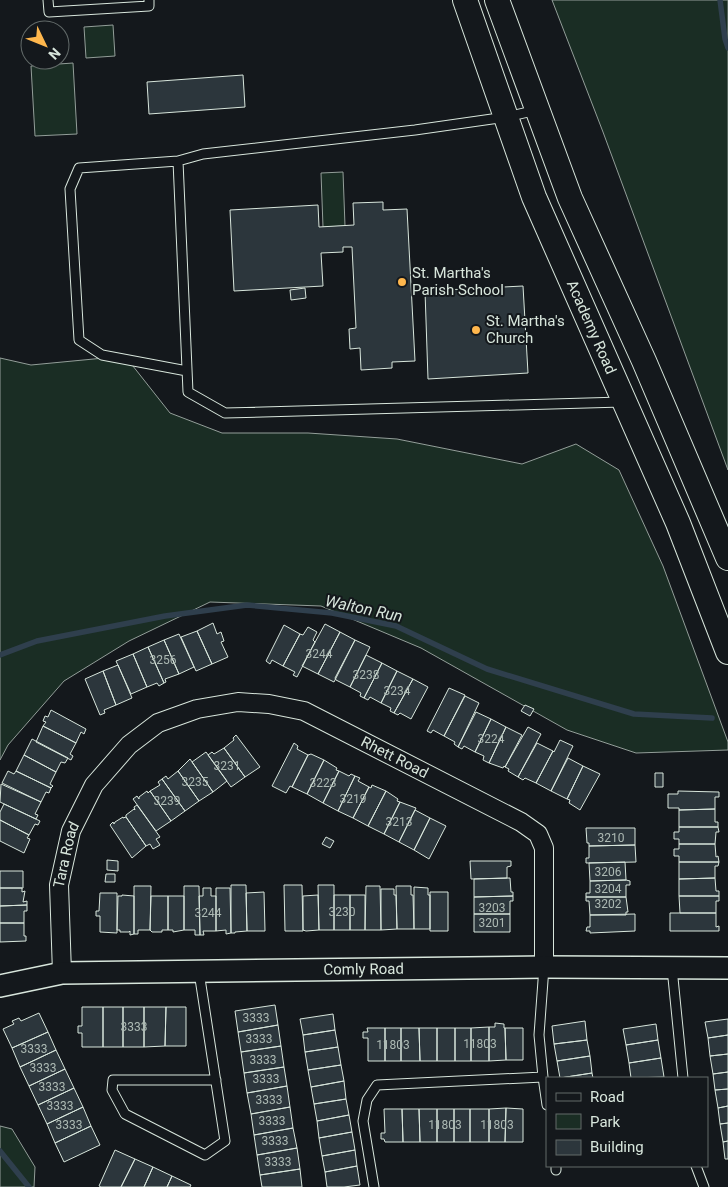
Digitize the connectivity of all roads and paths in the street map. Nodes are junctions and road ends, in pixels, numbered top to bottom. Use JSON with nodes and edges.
{"nodes":[{"id":1,"x":48,"y":0,"type":"edge"},
{"id":2,"x":149,"y":0,"type":"edge"},
{"id":3,"x":465,"y":0,"type":"edge"},
{"id":4,"x":497,"y":0,"type":"edge"},
{"id":5,"x":97,"y":4,"type":"edge"},
{"id":6,"x":537,"y":110,"type":"junction"},
{"id":7,"x":506,"y":117,"type":"junction"},
{"id":8,"x":178,"y":161,"type":"junction"},
{"id":9,"x":187,"y":371,"type":"junction"},
{"id":10,"x":655,"y":388,"type":"junction"},
{"id":11,"x":625,"y":402,"type":"junction"},
{"id":12,"x":728,"y":558,"type":"edge"},
{"id":13,"x":728,"y":652,"type":"edge"},
{"id":14,"x":122,"y":753,"type":"joint"},
{"id":15,"x":544,"y":968,"type":"junction"},
{"id":16,"x":672,"y":968,"type":"junction"},
{"id":17,"x":728,"y":968,"type":"edge"},
{"id":18,"x":199,"y":971,"type":"junction"},
{"id":19,"x":62,"y":973,"type":"junction"},
{"id":20,"x":0,"y":986,"type":"edge"},
{"id":21,"x":542,"y":1077,"type":"junction"},
{"id":22,"x":683,"y":1077,"type":"edge"},
{"id":23,"x":216,"y":1080,"type":"junction"},
{"id":24,"x":546,"y":1099,"type":"edge"},
{"id":25,"x":696,"y":1167,"type":"edge"},
{"id":26,"x":374,"y":1187,"type":"edge"},
{"id":27,"x":704,"y":1187,"type":"edge"}],
"edges":[{"from":1,"to":5,"type":"lane"},
{"from":2,"to":5,"type":"lane"},
{"from":3,"to":7,"type":"main road","name":"Academy Road"},
{"from":4,"to":6,"type":"main road"},
{"from":6,"to":7,"type":"lane"},
{"from":6,"to":10,"type":"main road"},
{"from":7,"to":8,"type":"lane"},
{"from":7,"to":11,"type":"main road","name":"Academy Road"},
{"from":8,"to":9,"type":"lane"},
{"from":8,"to":9,"type":"lane"},
{"from":9,"to":11,"type":"lane"},
{"from":10,"to":11,"type":"main road"},
{"from":10,"to":12,"type":"main road"},
{"from":11,"to":13,"type":"main road","name":"Academy Road"},
{"from":14,"to":15,"type":"street","name":"Rhett Road"},
{"from":14,"to":19,"type":"street","name":"Tara Road"},
{"from":15,"to":16,"type":"street","name":"Comly Road"},
{"from":15,"to":18,"type":"street","name":"Comly Road"},
{"from":15,"to":21,"type":"lane"},
{"from":16,"to":17,"type":"street","name":"Comly Road"},
{"from":16,"to":22,"type":"lane"},
{"from":18,"to":19,"type":"street","name":"Comly Road"},
{"from":18,"to":23,"type":"lane"},
{"from":19,"to":20,"type":"street","name":"Comly Road"},
{"from":21,"to":24,"type":"lane"},
{"from":21,"to":26,"type":"lane"},
{"from":23,"to":23,"type":"lane"},
{"from":25,"to":27,"type":"lane"}]}
